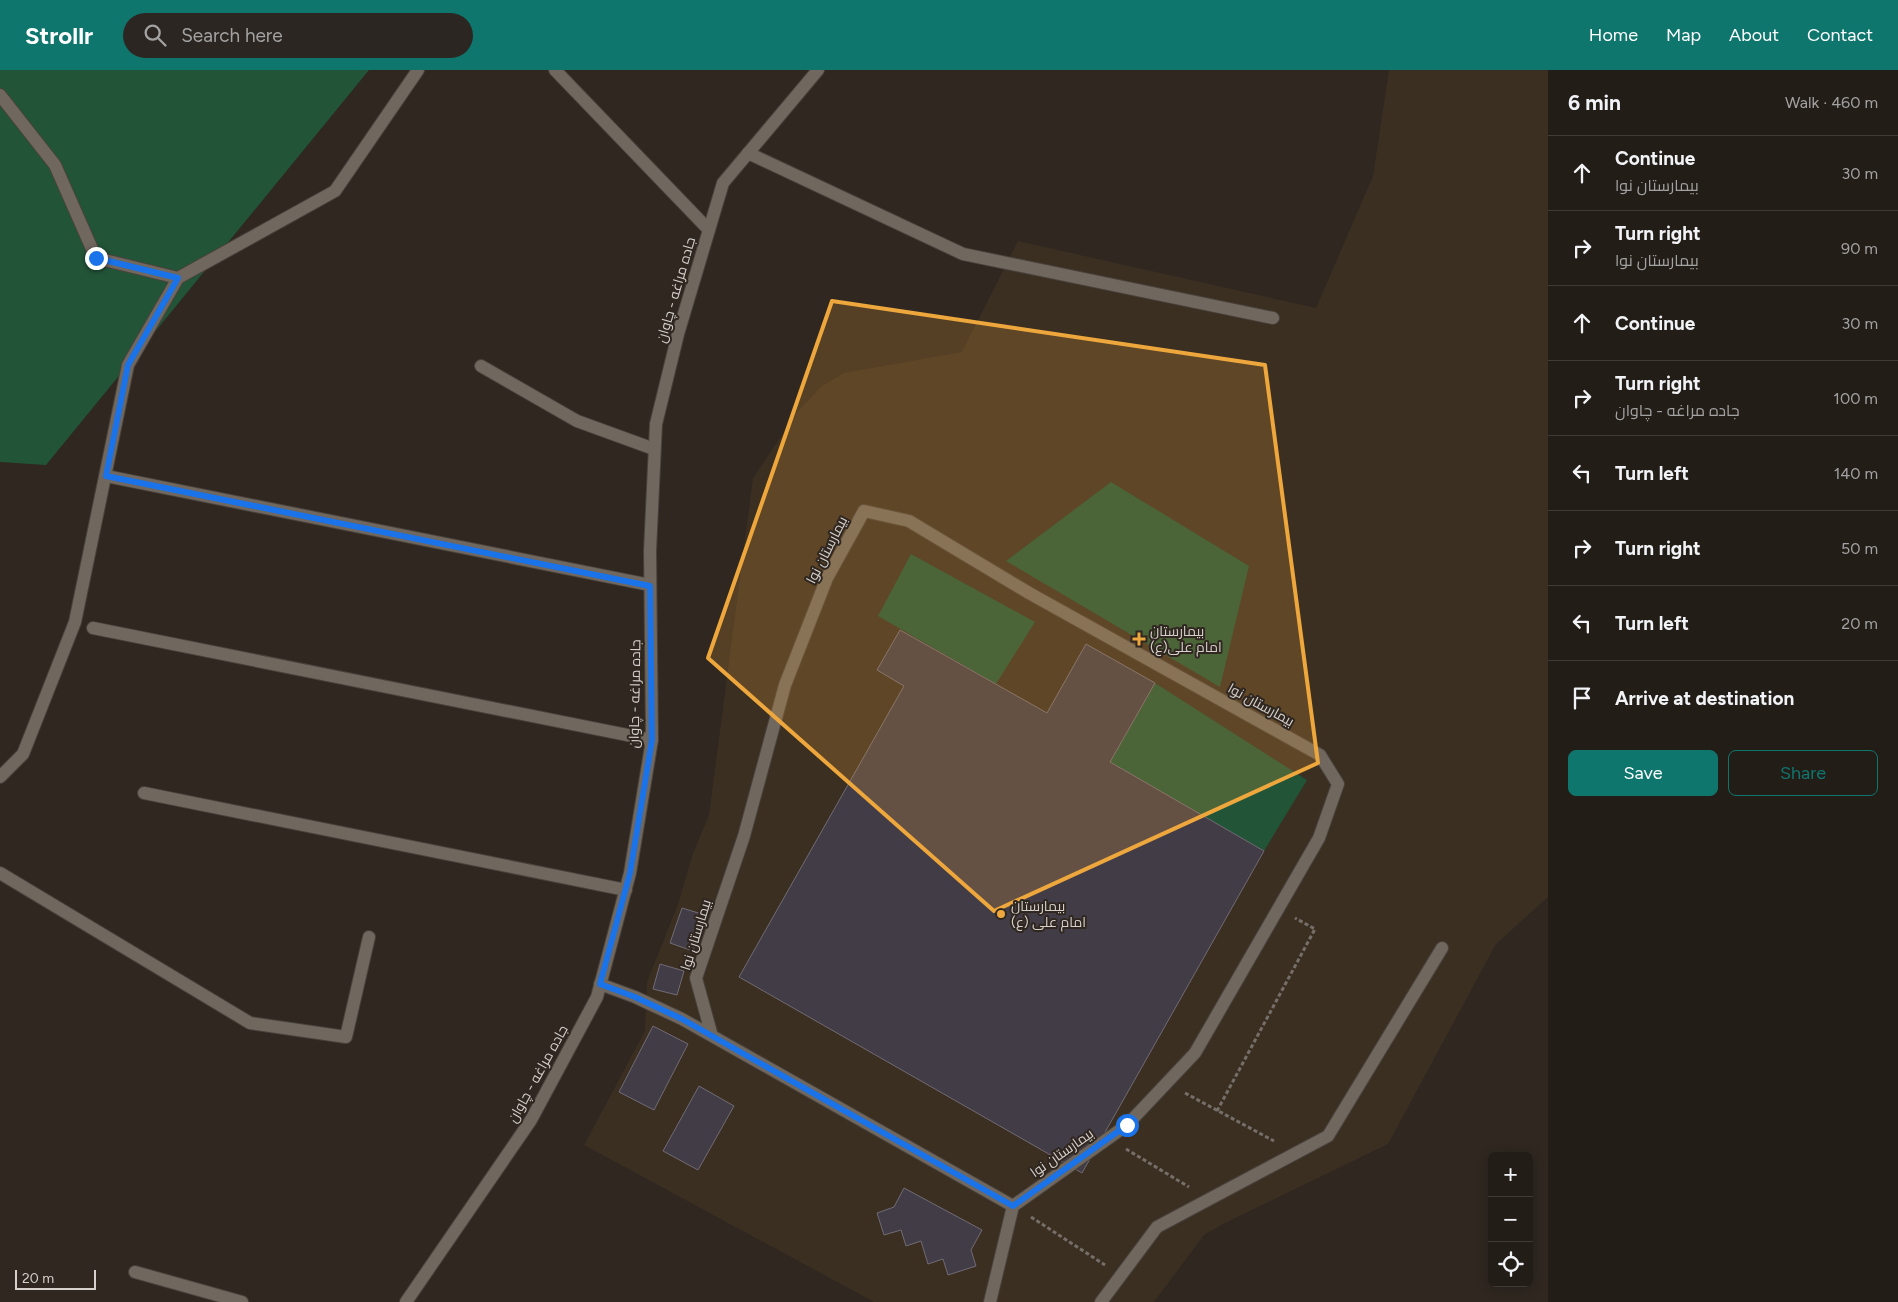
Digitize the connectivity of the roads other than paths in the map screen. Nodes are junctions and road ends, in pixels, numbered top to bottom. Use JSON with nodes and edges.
{"nodes":[{"id":1,"x":418,"y":70,"type":"edge"},
{"id":2,"x":555,"y":70,"type":"edge"},
{"id":3,"x":818,"y":70,"type":"edge"},
{"id":4,"x":0,"y":95,"type":"edge"},
{"id":5,"x":748,"y":153,"type":"junction"},
{"id":6,"x":709,"y":230,"type":"junction"},
{"id":7,"x":178,"y":278,"type":"junction"},
{"id":8,"x":1273,"y":318,"type":"dead end"},
{"id":9,"x":481,"y":366,"type":"dead end"},
{"id":10,"x":654,"y":449,"type":"junction"},
{"id":11,"x":106,"y":476,"type":"junction"},
{"id":12,"x":650,"y":586,"type":"junction"},
{"id":13,"x":93,"y":628,"type":"dead end"},
{"id":14,"x":652,"y":740,"type":"junction"},
{"id":15,"x":0,"y":777,"type":"edge"},
{"id":16,"x":144,"y":793,"type":"dead end"},
{"id":17,"x":0,"y":873,"type":"edge"},
{"id":18,"x":626,"y":890,"type":"junction"},
{"id":19,"x":369,"y":938,"type":"dead end"},
{"id":20,"x":1442,"y":948,"type":"dead end"},
{"id":21,"x":600,"y":984,"type":"junction"},
{"id":22,"x":712,"y":1036,"type":"junction"},
{"id":23,"x":1013,"y":1206,"type":"junction"},
{"id":24,"x":135,"y":1272,"type":"dead end"},
{"id":25,"x":242,"y":1302,"type":"edge"},
{"id":26,"x":406,"y":1302,"type":"edge"},
{"id":27,"x":990,"y":1302,"type":"edge"},
{"id":28,"x":1101,"y":1302,"type":"edge"}],
"edges":[{"from":1,"to":7,"type":"street"},
{"from":2,"to":6,"type":"street"},
{"from":3,"to":5,"type":"street","name":"جاده مراغه - چاوان"},
{"from":4,"to":7,"type":"street"},
{"from":5,"to":6,"type":"street","name":"جاده مراغه - چاوان"},
{"from":5,"to":8,"type":"street"},
{"from":6,"to":10,"type":"street","name":"جاده مراغه - چاوان"},
{"from":7,"to":11,"type":"street"},
{"from":9,"to":10,"type":"street"},
{"from":10,"to":12,"type":"street","name":"جاده مراغه - چاوان"},
{"from":11,"to":12,"type":"street"},
{"from":11,"to":15,"type":"street"},
{"from":12,"to":14,"type":"street","name":"جاده مراغه - چاوان"},
{"from":13,"to":14,"type":"street"},
{"from":14,"to":18,"type":"street","name":"جاده مراغه - چاوان"},
{"from":16,"to":18,"type":"street"},
{"from":17,"to":19,"type":"street"},
{"from":18,"to":21,"type":"street","name":"جاده مراغه - چاوان"},
{"from":20,"to":28,"type":"street"},
{"from":21,"to":22,"type":"street"},
{"from":21,"to":26,"type":"street","name":"جاده مراغه - چاوان"},
{"from":22,"to":23,"type":"street"},
{"from":22,"to":23,"type":"street","name":"بیمارستان نوا"},
{"from":23,"to":27,"type":"street"},
{"from":24,"to":25,"type":"street"}]}
